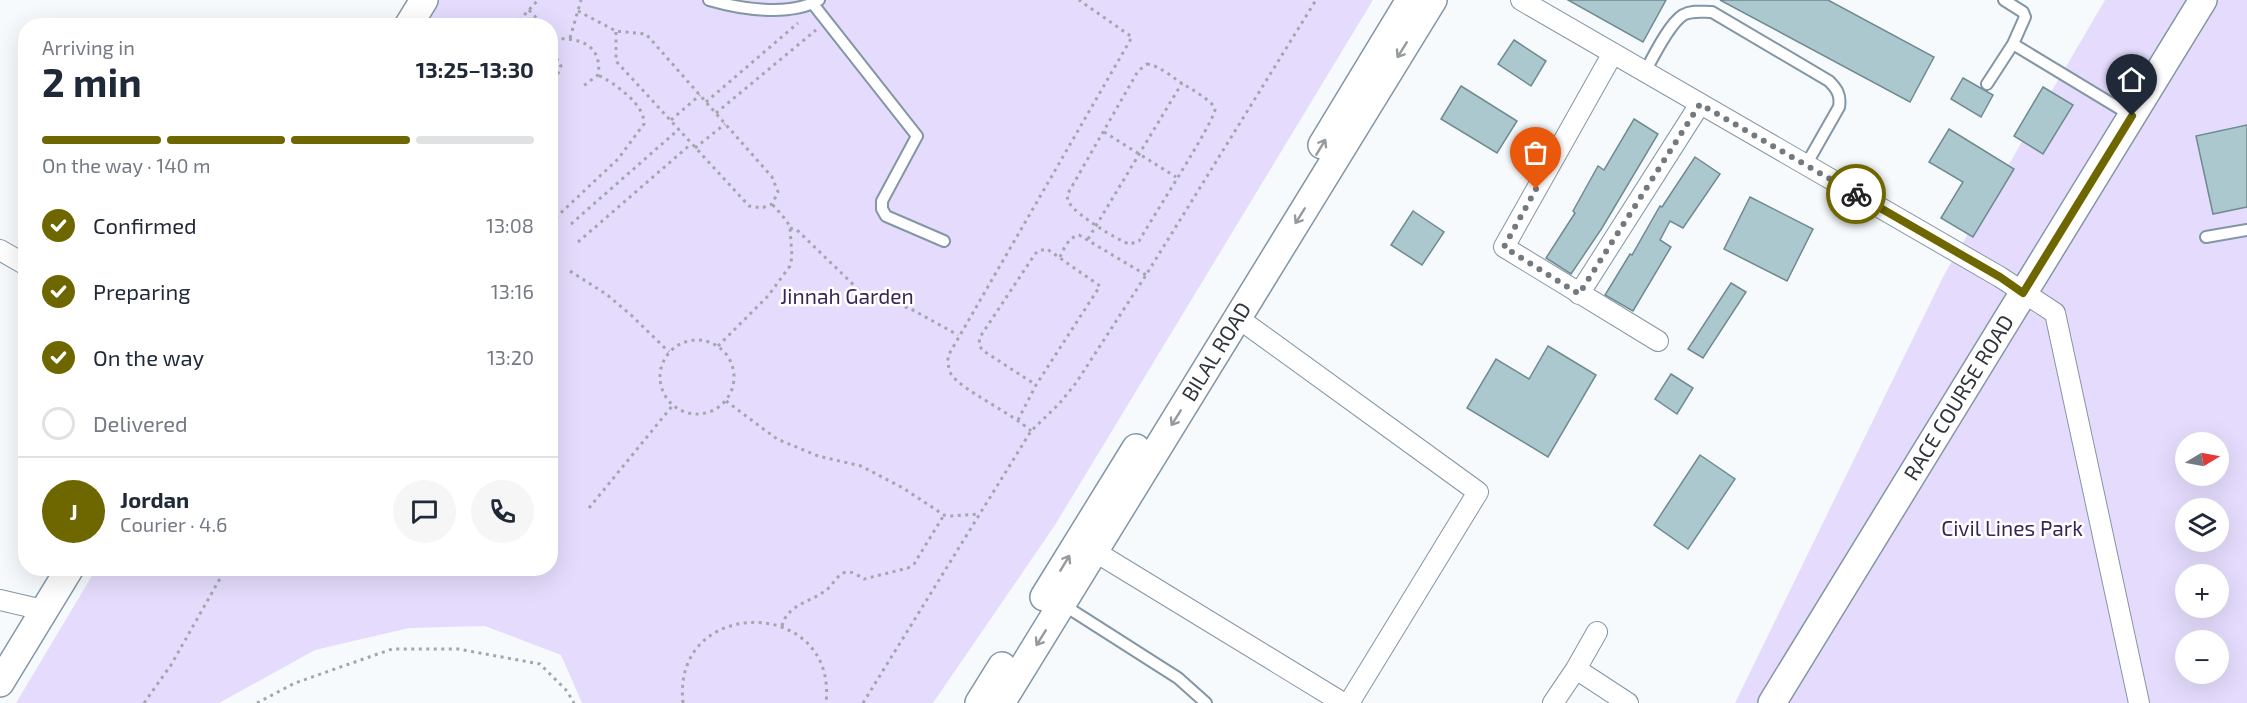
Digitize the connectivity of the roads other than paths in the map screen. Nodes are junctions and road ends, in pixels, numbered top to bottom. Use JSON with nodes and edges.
{"nodes":[{"id":1,"x":424,"y":0,"type":"edge"},
{"id":2,"x":709,"y":0,"type":"edge"},
{"id":3,"x":1410,"y":0,"type":"edge"},
{"id":4,"x":1433,"y":0,"type":"edge"},
{"id":5,"x":1521,"y":0,"type":"edge"},
{"id":6,"x":2004,"y":0,"type":"edge"},
{"id":7,"x":2203,"y":0,"type":"edge"},
{"id":8,"x":816,"y":4,"type":"edge"},
{"id":9,"x":413,"y":18,"type":"edge"},
{"id":10,"x":2013,"y":44,"type":"junction"},
{"id":11,"x":1613,"y":53,"type":"junction"},
{"id":12,"x":1646,"y":72,"type":"junction"},
{"id":13,"x":1987,"y":84,"type":"dead end"},
{"id":14,"x":1700,"y":104,"type":"junction"},
{"id":15,"x":2132,"y":116,"type":"junction"},
{"id":16,"x":1806,"y":165,"type":"junction"},
{"id":17,"x":2247,"y":230,"type":"edge"},
{"id":18,"x":2206,"y":237,"type":"dead end"},
{"id":19,"x":944,"y":241,"type":"dead end"},
{"id":20,"x":0,"y":250,"type":"edge"},
{"id":21,"x":18,"y":260,"type":"edge"},
{"id":22,"x":2023,"y":293,"type":"junction"},
{"id":23,"x":1579,"y":294,"type":"junction"},
{"id":24,"x":1238,"y":318,"type":"junction"},
{"id":25,"x":1658,"y":341,"type":"dead end"},
{"id":26,"x":1094,"y":551,"type":"junction"},
{"id":27,"x":65,"y":576,"type":"edge"},
{"id":28,"x":0,"y":600,"type":"edge"},
{"id":29,"x":1061,"y":604,"type":"junction"},
{"id":30,"x":43,"y":610,"type":"junction"},
{"id":31,"x":1597,"y":632,"type":"dead end"},
{"id":32,"x":1576,"y":669,"type":"junction"},
{"id":33,"x":0,"y":683,"type":"edge"},
{"id":34,"x":980,"y":703,"type":"edge"},
{"id":35,"x":1001,"y":703,"type":"edge"},
{"id":36,"x":1206,"y":703,"type":"edge"},
{"id":37,"x":1343,"y":703,"type":"edge"},
{"id":38,"x":1349,"y":703,"type":"edge"},
{"id":39,"x":1553,"y":703,"type":"edge"},
{"id":40,"x":1628,"y":703,"type":"edge"},
{"id":41,"x":1772,"y":703,"type":"edge"},
{"id":42,"x":2139,"y":703,"type":"edge"}],
"edges":[{"from":1,"to":9,"type":"main road"},
{"from":2,"to":8,"type":"lane"},
{"from":34,"to":3,"type":"main road","name":"BILAL ROAD","one_way":true},
{"from":4,"to":24,"type":"main road","name":"BILAL ROAD","one_way":true},
{"from":5,"to":11,"type":"street"},
{"from":6,"to":10,"type":"lane"},
{"from":7,"to":15,"type":"main road","name":"RACE COURSE ROAD"},
{"from":8,"to":19,"type":"lane"},
{"from":10,"to":13,"type":"lane"},
{"from":10,"to":15,"type":"lane"},
{"from":11,"to":12,"type":"street"},
{"from":11,"to":23,"type":"street"},
{"from":12,"to":14,"type":"street"},
{"from":12,"to":16,"type":"lane"},
{"from":14,"to":16,"type":"street"},
{"from":14,"to":23,"type":"street"},
{"from":15,"to":22,"type":"main road","name":"RACE COURSE ROAD"},
{"from":16,"to":22,"type":"street"},
{"from":17,"to":18,"type":"lane"},
{"from":20,"to":21,"type":"street"},
{"from":22,"to":41,"type":"main road","name":"RACE COURSE ROAD"},
{"from":22,"to":42,"type":"street"},
{"from":23,"to":25,"type":"street"},
{"from":24,"to":26,"type":"main road","name":"BILAL ROAD","one_way":true},
{"from":24,"to":38,"type":"street"},
{"from":26,"to":29,"type":"main road","name":"BILAL ROAD"},
{"from":26,"to":37,"type":"street"},
{"from":27,"to":30,"type":"main road"},
{"from":28,"to":30,"type":"street"},
{"from":29,"to":35,"type":"main road","name":"BILAL ROAD","one_way":true},
{"from":29,"to":36,"type":"lane"},
{"from":30,"to":33,"type":"main road"},
{"from":31,"to":32,"type":"street"},
{"from":32,"to":39,"type":"street"},
{"from":32,"to":40,"type":"street"}]}
